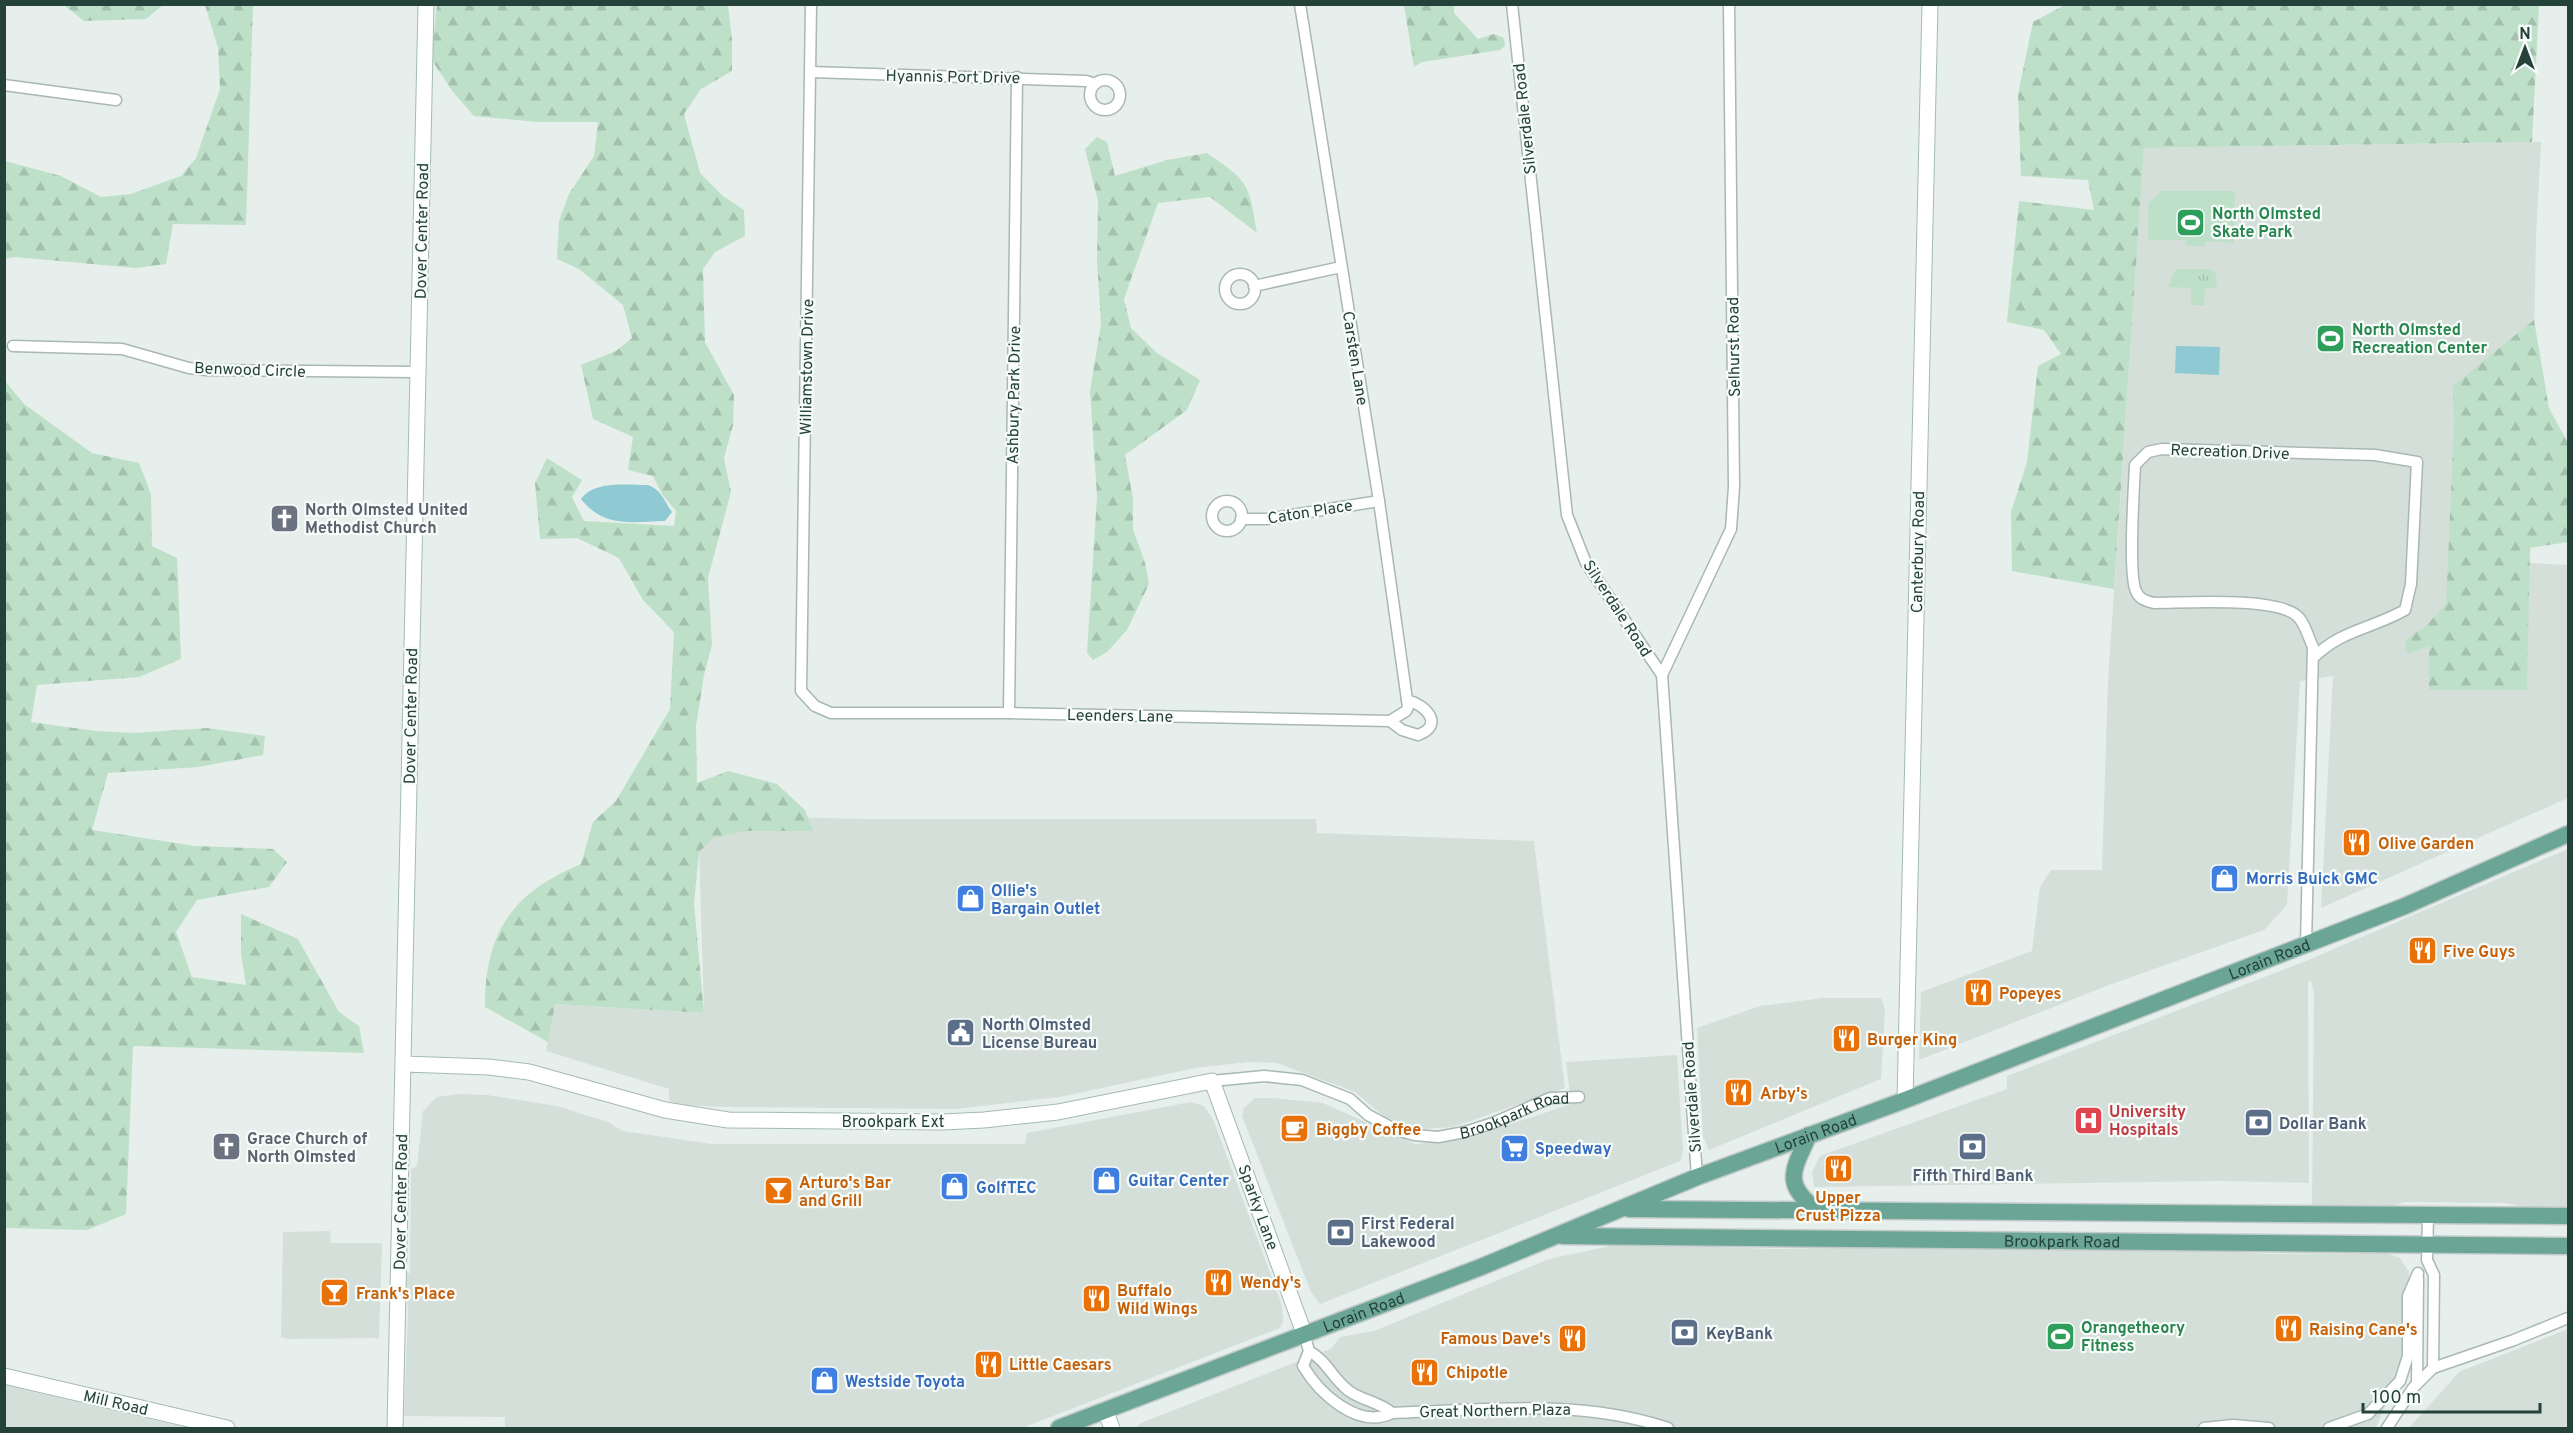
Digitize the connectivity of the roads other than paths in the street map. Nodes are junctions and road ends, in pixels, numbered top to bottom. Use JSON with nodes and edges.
{"nodes":[{"id":1,"x":426,"y":4,"type":"edge"},
{"id":2,"x":812,"y":4,"type":"edge"},
{"id":3,"x":1300,"y":4,"type":"edge"},
{"id":4,"x":1512,"y":4,"type":"edge"},
{"id":5,"x":1729,"y":4,"type":"edge"},
{"id":6,"x":1930,"y":4,"type":"edge"},
{"id":7,"x":812,"y":72,"type":"junction"},
{"id":8,"x":1017,"y":77,"type":"junction"},
{"id":9,"x":1095,"y":84,"type":"dead end"},
{"id":10,"x":4,"y":85,"type":"edge"},
{"id":11,"x":116,"y":100,"type":"dead end"},
{"id":12,"x":1341,"y":267,"type":"junction"},
{"id":13,"x":1254,"y":286,"type":"dead end"},
{"id":14,"x":13,"y":346,"type":"dead end"},
{"id":15,"x":417,"y":372,"type":"junction"},
{"id":16,"x":1379,"y":501,"type":"junction"},
{"id":17,"x":1241,"y":519,"type":"dead end"},
{"id":18,"x":2313,"y":658,"type":"junction"},
{"id":19,"x":1662,"y":675,"type":"junction"},
{"id":20,"x":1407,"y":706,"type":"junction"},
{"id":21,"x":831,"y":713,"type":"joint"},
{"id":22,"x":1009,"y":713,"type":"junction"},
{"id":23,"x":1390,"y":721,"type":"junction"},
{"id":24,"x":2568,"y":834,"type":"edge"},
{"id":25,"x":2306,"y":944,"type":"junction"},
{"id":26,"x":404,"y":1064,"type":"junction"},
{"id":27,"x":1212,"y":1081,"type":"junction"},
{"id":28,"x":1579,"y":1097,"type":"dead end"},
{"id":29,"x":1905,"y":1100,"type":"junction"},
{"id":30,"x":1373,"y":1118,"type":"joint"},
{"id":31,"x":1809,"y":1135,"type":"junction"},
{"id":32,"x":1697,"y":1177,"type":"junction"},
{"id":33,"x":1622,"y":1209,"type":"junction"},
{"id":34,"x":1817,"y":1210,"type":"junction"},
{"id":35,"x":2428,"y":1215,"type":"junction"},
{"id":36,"x":2568,"y":1216,"type":"edge"},
{"id":37,"x":1556,"y":1236,"type":"junction"},
{"id":38,"x":2568,"y":1246,"type":"edge"},
{"id":39,"x":2427,"y":1253,"type":"junction"},
{"id":40,"x":2418,"y":1273,"type":"junction"},
{"id":41,"x":2568,"y":1318,"type":"edge"},
{"id":42,"x":1304,"y":1333,"type":"junction"},
{"id":43,"x":1309,"y":1351,"type":"junction"},
{"id":44,"x":2433,"y":1368,"type":"junction"},
{"id":45,"x":4,"y":1376,"type":"edge"},
{"id":46,"x":2417,"y":1383,"type":"junction"},
{"id":47,"x":1106,"y":1410,"type":"junction"},
{"id":48,"x":1392,"y":1413,"type":"junction"},
{"id":49,"x":227,"y":1428,"type":"edge"},
{"id":50,"x":395,"y":1428,"type":"edge"},
{"id":51,"x":1059,"y":1428,"type":"edge"},
{"id":52,"x":1112,"y":1428,"type":"edge"},
{"id":53,"x":1668,"y":1428,"type":"edge"},
{"id":54,"x":2204,"y":1428,"type":"edge"},
{"id":55,"x":2269,"y":1428,"type":"edge"},
{"id":56,"x":2329,"y":1428,"type":"edge"},
{"id":57,"x":2387,"y":1428,"type":"edge"}],
"edges":[{"from":1,"to":15,"type":"street","name":"Dover Center Road"},
{"from":2,"to":7,"type":"street","name":"Williamstown Drive"},
{"from":3,"to":12,"type":"street","name":"Carsten Lane"},
{"from":4,"to":19,"type":"street","name":"Silverdale Road"},
{"from":5,"to":19,"type":"street","name":"Selhurst Road"},
{"from":6,"to":29,"type":"street","name":"Canterbury Road"},
{"from":7,"to":8,"type":"street","name":"Hyannis Port Drive"},
{"from":7,"to":21,"type":"street","name":"Williamstown Drive"},
{"from":8,"to":9,"type":"street","name":"Hyannis Port Drive"},
{"from":8,"to":22,"type":"street","name":"Ashbury Park Drive"},
{"from":10,"to":11,"type":"street"},
{"from":12,"to":13,"type":"street"},
{"from":12,"to":16,"type":"street","name":"Carsten Lane"},
{"from":14,"to":15,"type":"street","name":"Benwood Circle"},
{"from":15,"to":26,"type":"street","name":"Dover Center Road"},
{"from":16,"to":17,"type":"street","name":"Caton Place"},
{"from":16,"to":20,"type":"street","name":"Carsten Lane"},
{"from":18,"to":18,"type":"street","name":"Recreation Drive"},
{"from":18,"to":25,"type":"street","name":"Recreation Drive"},
{"from":19,"to":32,"type":"street","name":"Silverdale Road"},
{"from":20,"to":23,"type":"street"},
{"from":20,"to":23,"type":"street"},
{"from":21,"to":22,"type":"street","name":"Leenders Lane"},
{"from":22,"to":23,"type":"street","name":"Leenders Lane"},
{"from":24,"to":25,"type":"main road","name":"Lorain Road"},
{"from":25,"to":29,"type":"main road","name":"Lorain Road"},
{"from":26,"to":27,"type":"street","name":"Brookpark Ext"},
{"from":26,"to":50,"type":"street","name":"Dover Center Road"},
{"from":27,"to":30,"type":"street","name":"Brookpark Ext"},
{"from":27,"to":42,"type":"street","name":"Sparky Lane"},
{"from":28,"to":30,"type":"street","name":"Brookpark Road"},
{"from":29,"to":31,"type":"main road","name":"Lorain Road"},
{"from":31,"to":32,"type":"main road","name":"Lorain Road"},
{"from":31,"to":34,"type":"main road"},
{"from":32,"to":33,"type":"main road","name":"Lorain Road"},
{"from":33,"to":34,"type":"main road","name":"Brookpark Road"},
{"from":33,"to":37,"type":"main road","name":"Lorain Road"},
{"from":34,"to":35,"type":"main road","name":"Brookpark Road"},
{"from":35,"to":36,"type":"main road","name":"Brookpark Road"},
{"from":35,"to":39,"type":"street"},
{"from":37,"to":39,"type":"main road","name":"Brookpark Road"},
{"from":37,"to":42,"type":"main road","name":"Lorain Road"},
{"from":38,"to":39,"type":"main road","name":"Brookpark Road"},
{"from":39,"to":40,"type":"street"},
{"from":39,"to":44,"type":"street"},
{"from":40,"to":46,"type":"street"},
{"from":40,"to":56,"type":"street"},
{"from":41,"to":44,"type":"street"},
{"from":42,"to":43,"type":"street","name":"Great Northern Plaza"},
{"from":42,"to":47,"type":"main road","name":"Lorain Road"},
{"from":43,"to":48,"type":"street","name":"Great Northern Plaza"},
{"from":43,"to":48,"type":"street","name":"Great Northern Plaza"},
{"from":44,"to":46,"type":"street"},
{"from":45,"to":49,"type":"street","name":"Mill Road"},
{"from":46,"to":57,"type":"street"},
{"from":47,"to":51,"type":"main road","name":"Lorain Road"},
{"from":47,"to":52,"type":"street"},
{"from":48,"to":53,"type":"street","name":"Great Northern Plaza"},
{"from":54,"to":55,"type":"street"}]}
